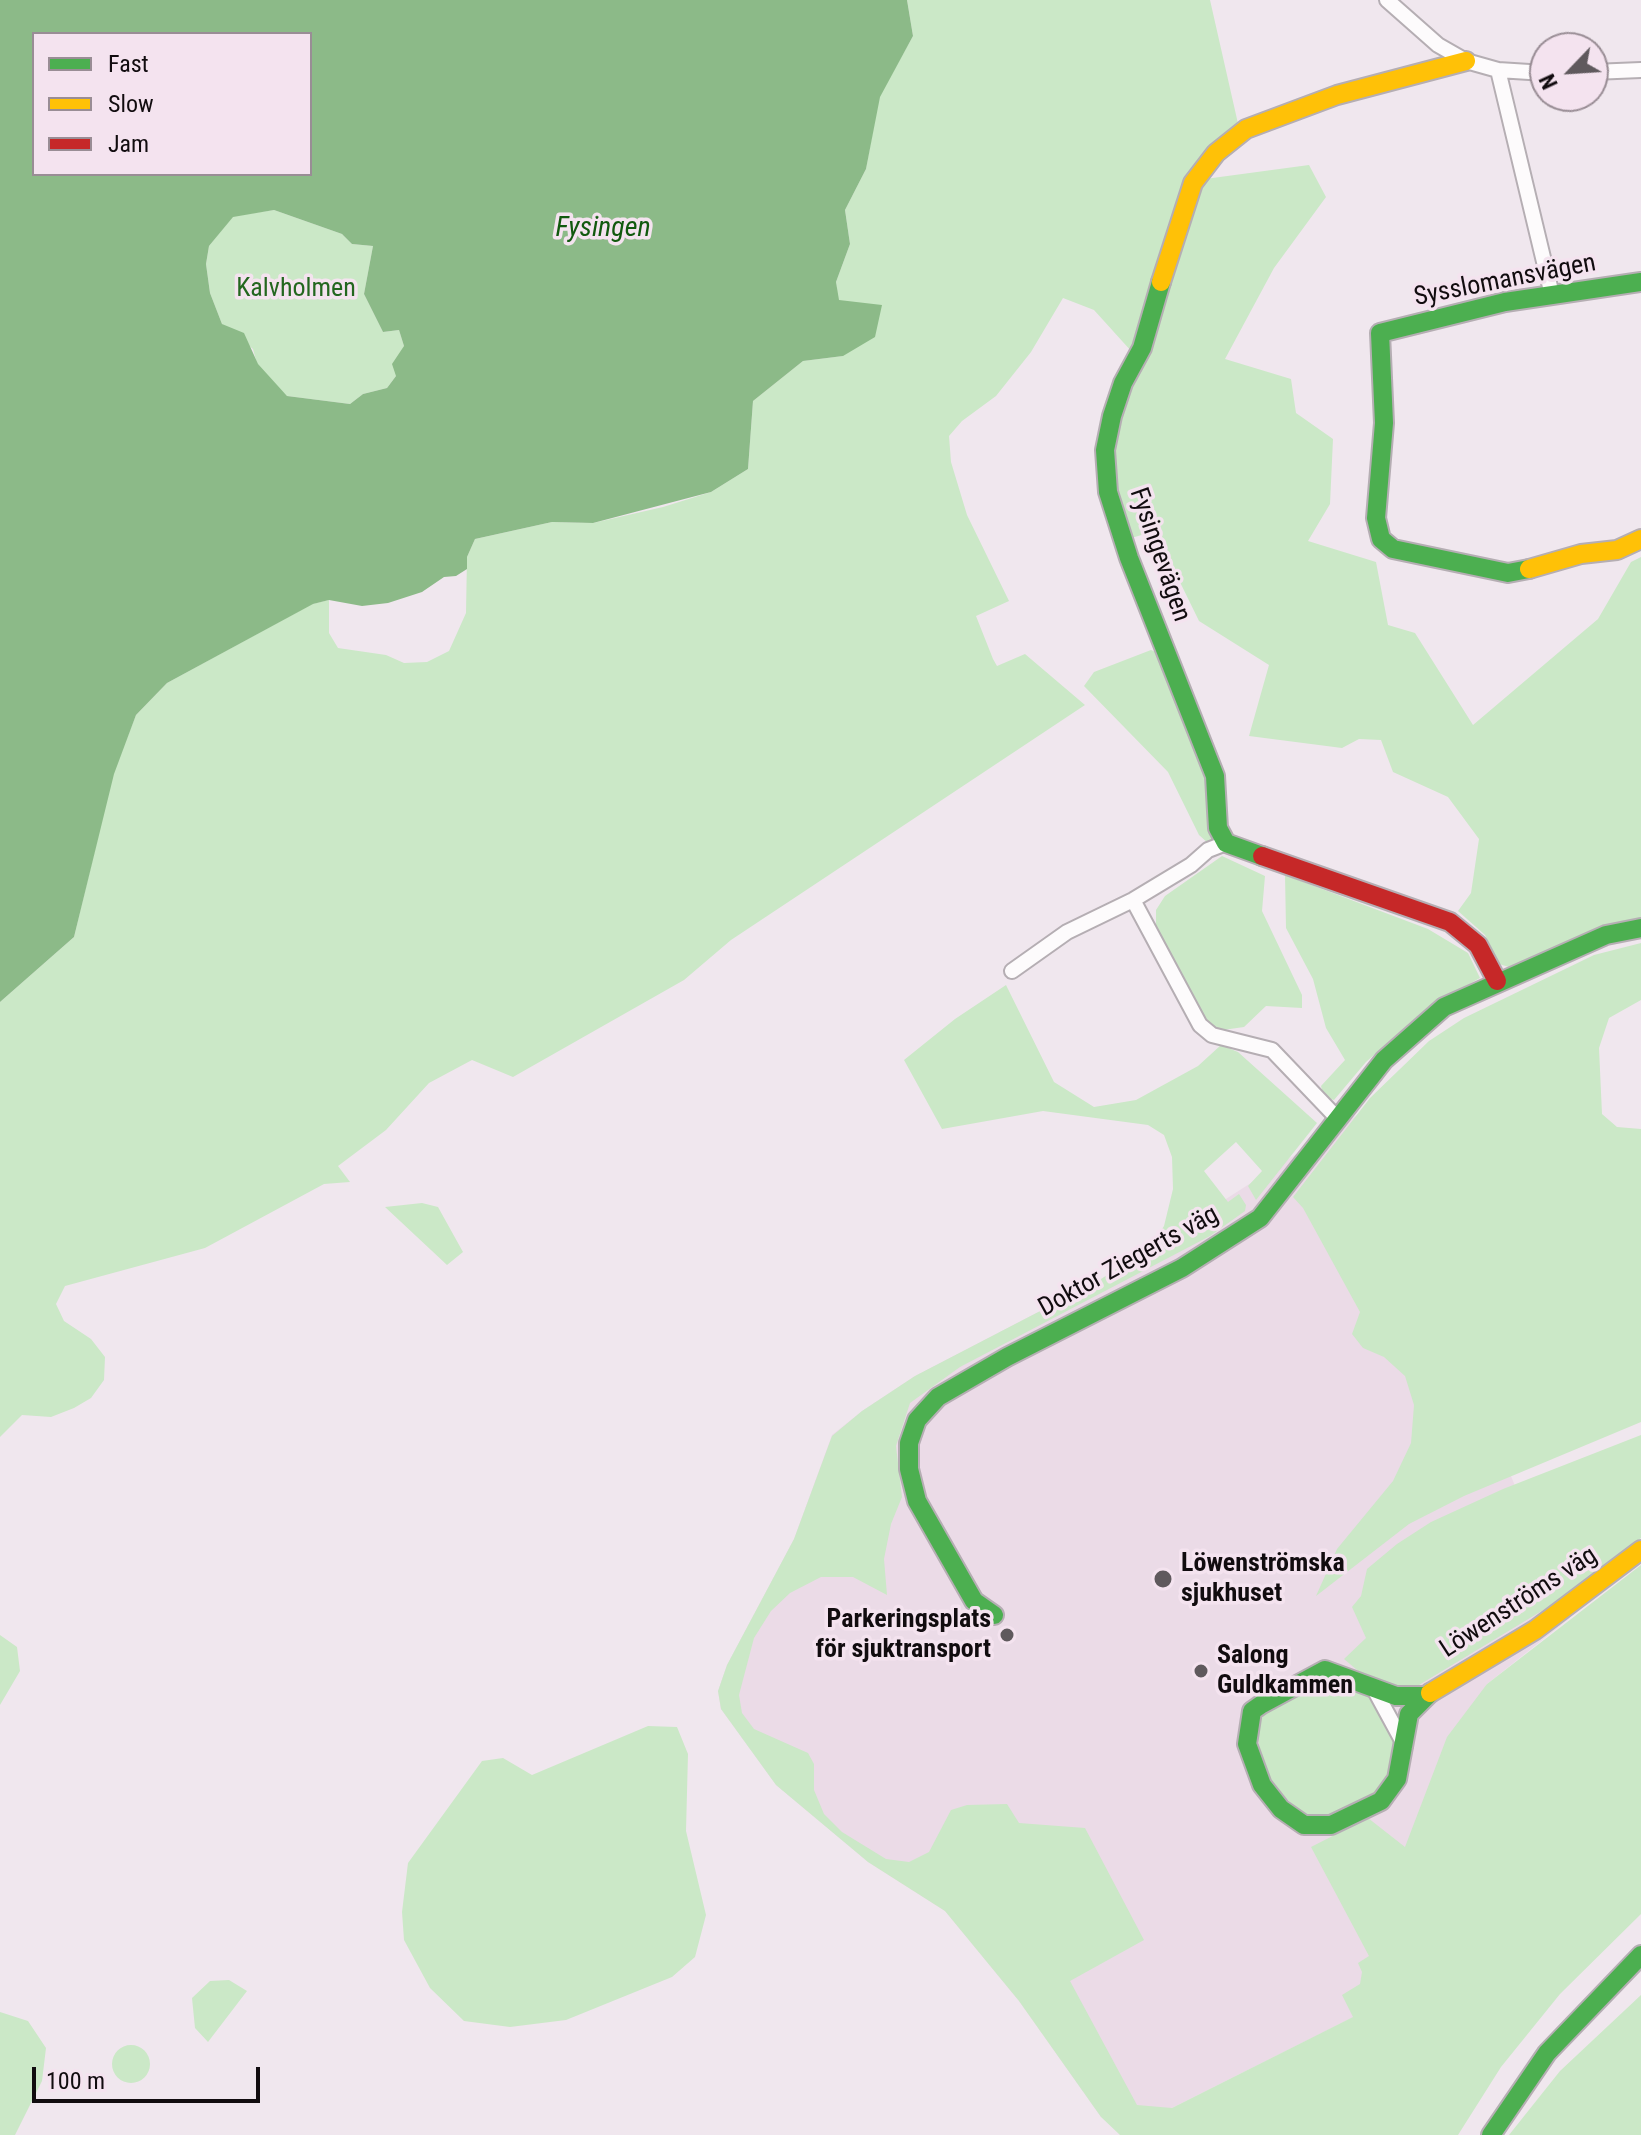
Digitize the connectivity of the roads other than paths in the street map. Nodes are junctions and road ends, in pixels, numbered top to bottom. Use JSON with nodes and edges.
{"nodes":[{"id":1,"x":1387,"y":0,"type":"edge"},
{"id":2,"x":1466,"y":61,"type":"junction"},
{"id":3,"x":1498,"y":70,"type":"junction"},
{"id":4,"x":1641,"y":70,"type":"edge"},
{"id":5,"x":1609,"y":71,"type":"edge"},
{"id":6,"x":1529,"y":72,"type":"edge"},
{"id":7,"x":1641,"y":282,"type":"edge"},
{"id":8,"x":1552,"y":295,"type":"junction"},
{"id":9,"x":1641,"y":539,"type":"edge"},
{"id":10,"x":1226,"y":843,"type":"junction"},
{"id":11,"x":1133,"y":900,"type":"junction"},
{"id":12,"x":1641,"y":928,"type":"edge"},
{"id":13,"x":1012,"y":971,"type":"dead end"},
{"id":14,"x":1497,"y":981,"type":"junction"},
{"id":15,"x":1338,"y":1119,"type":"junction"},
{"id":16,"x":1641,"y":1550,"type":"edge"},
{"id":17,"x":994,"y":1615,"type":"dead end"},
{"id":18,"x":1374,"y":1689,"type":"junction"},
{"id":19,"x":1424,"y":1696,"type":"junction"},
{"id":20,"x":1405,"y":1746,"type":"junction"},
{"id":21,"x":1641,"y":1955,"type":"edge"},
{"id":22,"x":1491,"y":2135,"type":"edge"}],
"edges":[{"from":1,"to":2,"type":"street"},
{"from":2,"to":3,"type":"street"},
{"from":2,"to":10,"type":"street","name":"Fysingevägen"},
{"from":3,"to":6,"type":"street"},
{"from":3,"to":8,"type":"street"},
{"from":4,"to":5,"type":"street"},
{"from":7,"to":8,"type":"street","name":"Sysslomansvägen"},
{"from":8,"to":9,"type":"street","name":"Sysslomansvägen"},
{"from":10,"to":11,"type":"street"},
{"from":10,"to":14,"type":"street"},
{"from":11,"to":13,"type":"street"},
{"from":11,"to":15,"type":"street"},
{"from":12,"to":14,"type":"street","name":"Doktor Ziegerts väg"},
{"from":14,"to":15,"type":"street","name":"Doktor Ziegerts väg"},
{"from":15,"to":17,"type":"street","name":"Doktor Ziegerts väg"},
{"from":16,"to":19,"type":"street","name":"Löwenströms väg"},
{"from":18,"to":19,"type":"street"},
{"from":18,"to":20,"type":"street"},
{"from":18,"to":20,"type":"street"},
{"from":19,"to":20,"type":"street"},
{"from":21,"to":22,"type":"street"}]}
